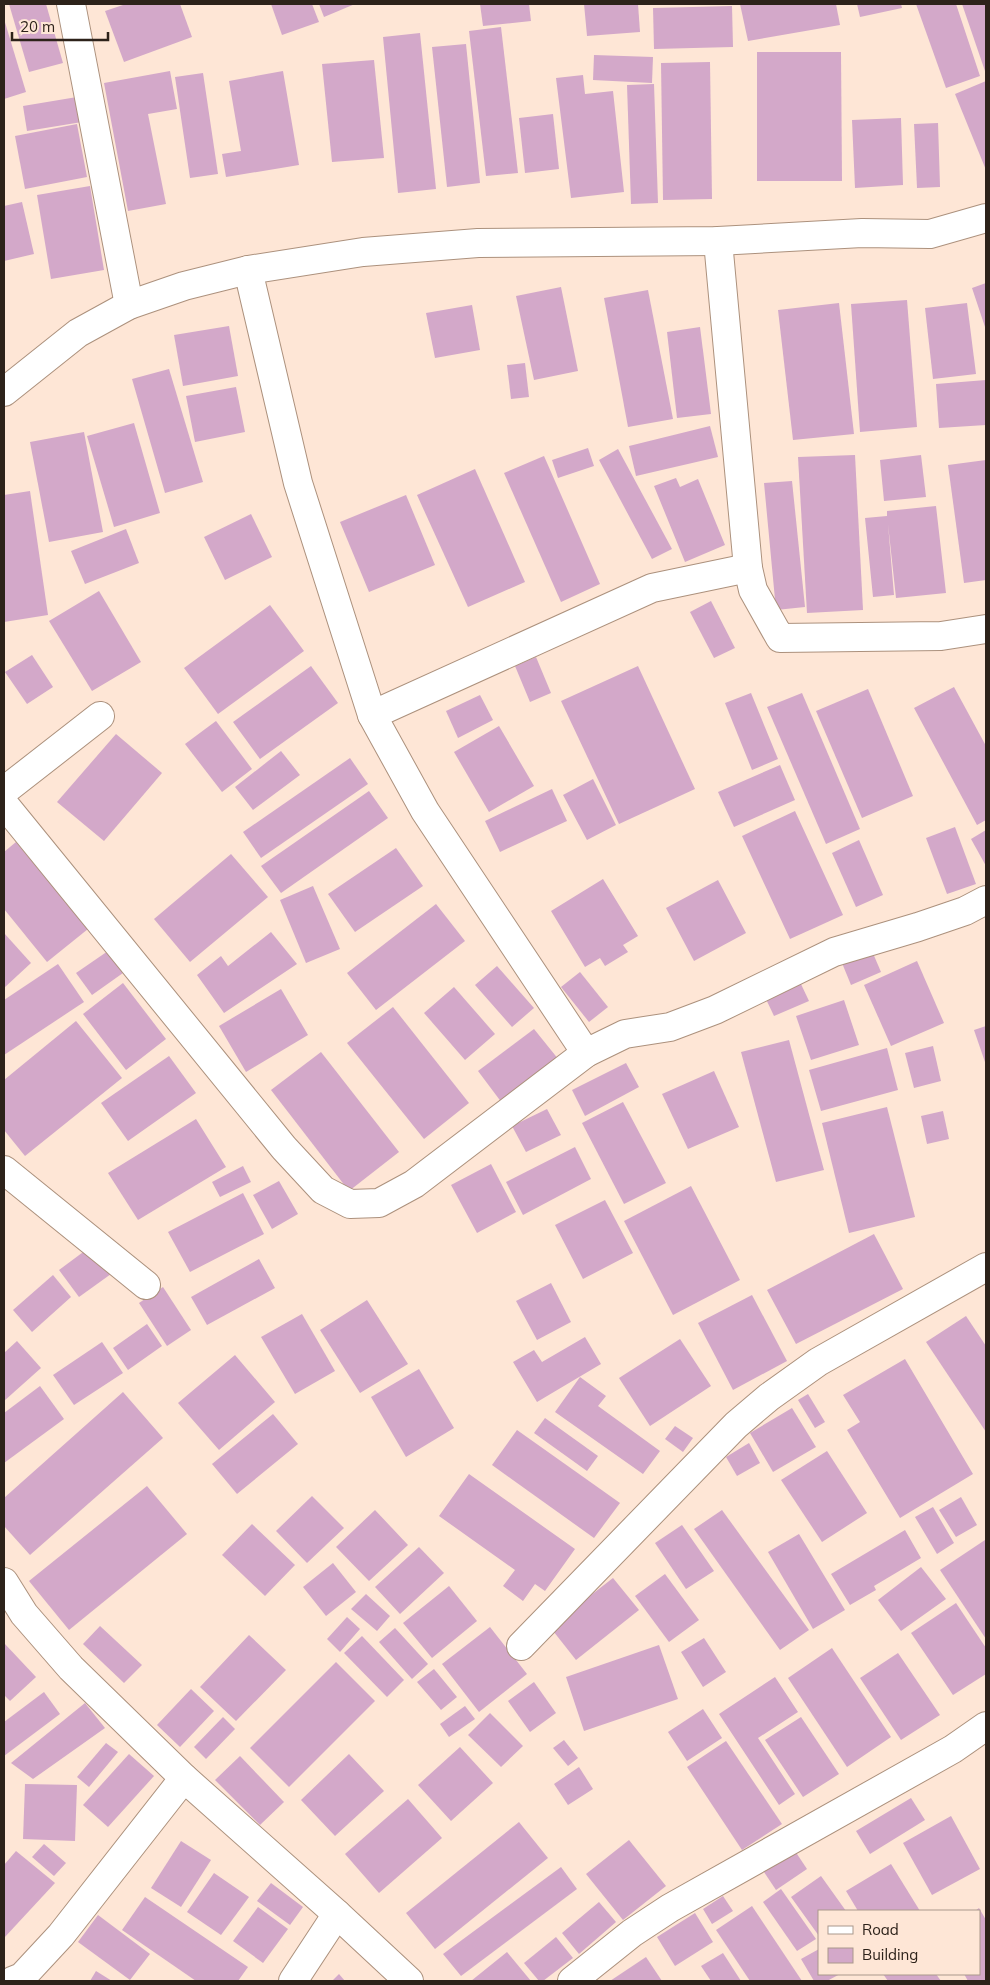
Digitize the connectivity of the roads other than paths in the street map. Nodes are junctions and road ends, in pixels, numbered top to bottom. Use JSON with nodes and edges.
{"nodes":[{"id":1,"x":71,"y":4,"type":"edge"},
{"id":2,"x":986,"y":218,"type":"edge"},
{"id":3,"x":718,"y":241,"type":"junction"},
{"id":4,"x":248,"y":270,"type":"junction"},
{"id":5,"x":129,"y":305,"type":"junction"},
{"id":6,"x":4,"y":392,"type":"edge"},
{"id":7,"x":748,"y":568,"type":"junction"},
{"id":8,"x":986,"y":629,"type":"edge"},
{"id":9,"x":372,"y":715,"type":"junction"},
{"id":10,"x":100,"y":716,"type":"dead end"},
{"id":11,"x":4,"y":791,"type":"edge"},
{"id":12,"x":4,"y":804,"type":"edge"},
{"id":13,"x":986,"y":900,"type":"edge"},
{"id":14,"x":586,"y":1053,"type":"junction"},
{"id":15,"x":4,"y":1170,"type":"edge"},
{"id":16,"x":986,"y":1266,"type":"edge"},
{"id":17,"x":146,"y":1285,"type":"dead end"},
{"id":18,"x":4,"y":1582,"type":"edge"},
{"id":19,"x":520,"y":1646,"type":"dead end"},
{"id":20,"x":986,"y":1726,"type":"edge"},
{"id":21,"x":184,"y":1778,"type":"junction"},
{"id":22,"x":337,"y":1914,"type":"junction"},
{"id":23,"x":12,"y":1981,"type":"edge"},
{"id":24,"x":293,"y":1981,"type":"edge"},
{"id":25,"x":409,"y":1981,"type":"edge"},
{"id":26,"x":572,"y":1981,"type":"edge"}],
"edges":[{"from":1,"to":5,"type":"street"},
{"from":2,"to":3,"type":"street"},
{"from":3,"to":4,"type":"street"},
{"from":3,"to":7,"type":"street"},
{"from":4,"to":5,"type":"street"},
{"from":4,"to":9,"type":"street"},
{"from":5,"to":6,"type":"street"},
{"from":7,"to":8,"type":"street"},
{"from":7,"to":9,"type":"street"},
{"from":9,"to":14,"type":"street"},
{"from":10,"to":11,"type":"street"},
{"from":12,"to":14,"type":"street"},
{"from":13,"to":14,"type":"street"},
{"from":15,"to":17,"type":"street"},
{"from":16,"to":19,"type":"street"},
{"from":18,"to":21,"type":"street"},
{"from":20,"to":26,"type":"street"},
{"from":21,"to":22,"type":"street"},
{"from":21,"to":23,"type":"street"},
{"from":22,"to":24,"type":"street"},
{"from":22,"to":25,"type":"street"}]}
